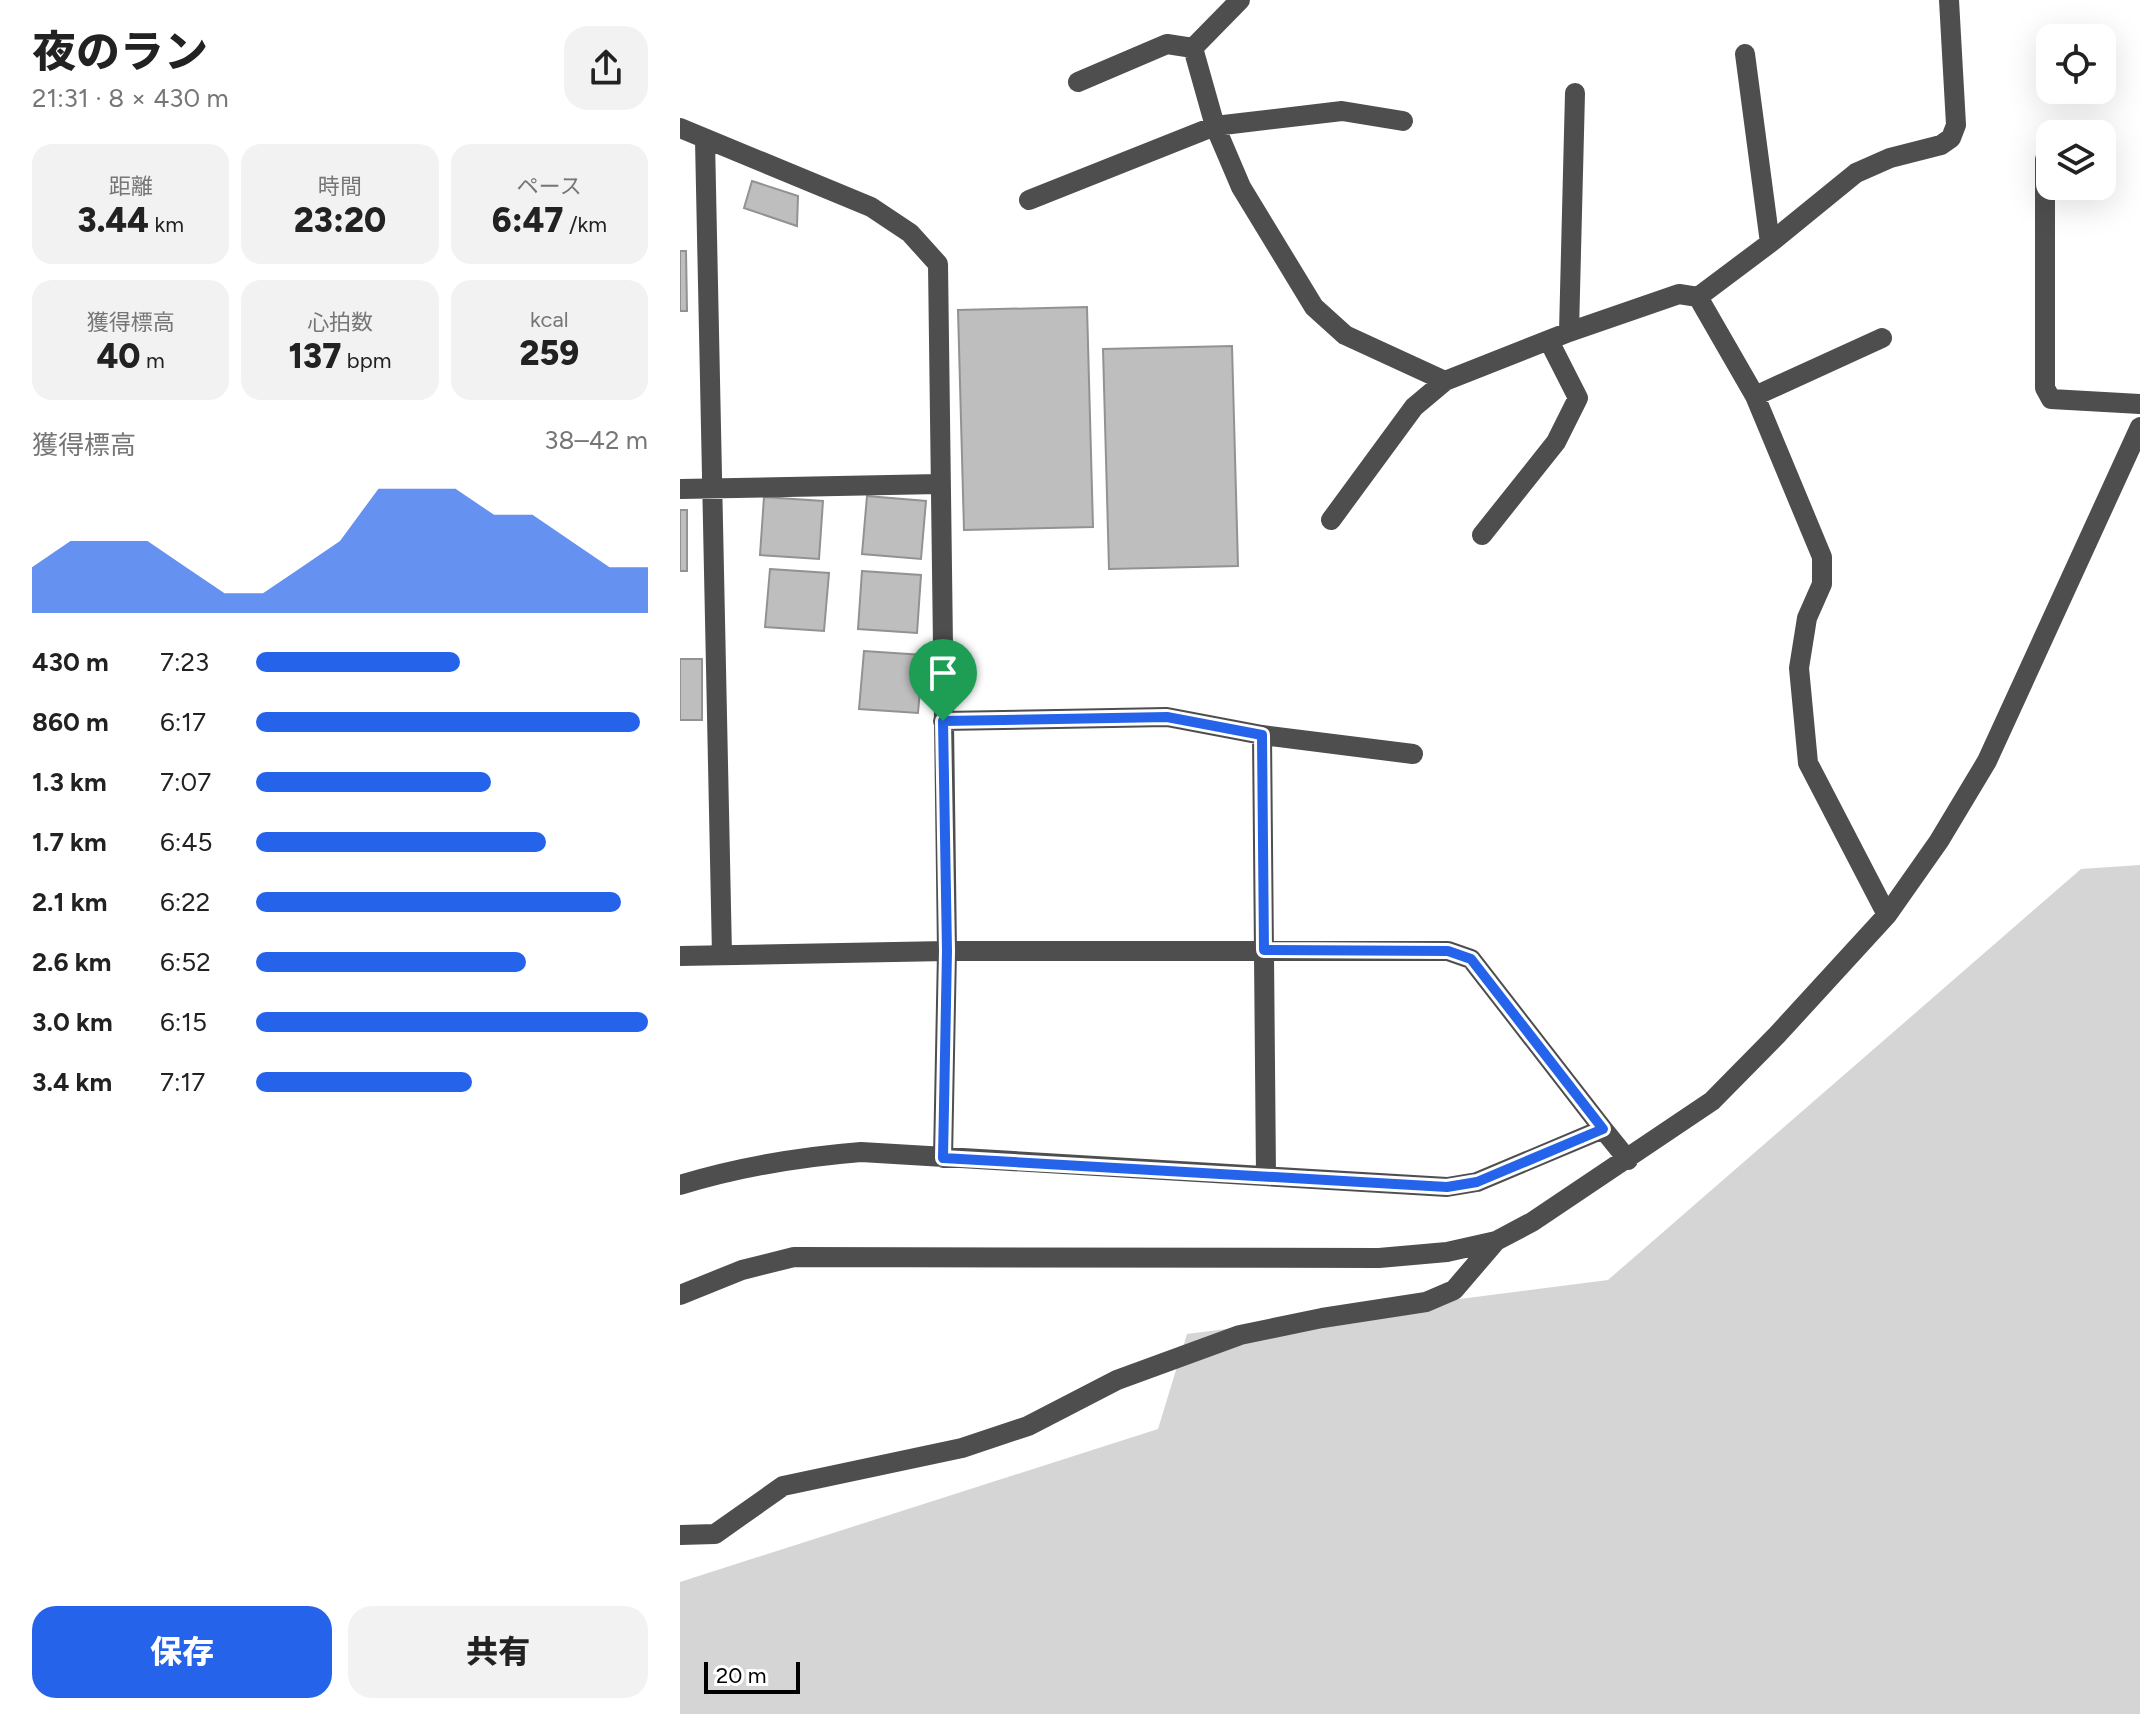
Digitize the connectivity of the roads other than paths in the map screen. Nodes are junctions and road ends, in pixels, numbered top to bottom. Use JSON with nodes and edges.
{"nodes":[{"id":1,"x":1240,"y":0,"type":"edge"},
{"id":2,"x":1949,"y":0,"type":"edge"},
{"id":3,"x":1193,"y":48,"type":"junction"},
{"id":4,"x":1745,"y":54,"type":"dead end"},
{"id":5,"x":1078,"y":82,"type":"dead end"},
{"id":6,"x":1575,"y":93,"type":"dead end"},
{"id":7,"x":1403,"y":121,"type":"dead end"},
{"id":8,"x":1215,"y":126,"type":"junction"},
{"id":9,"x":680,"y":128,"type":"edge"},
{"id":10,"x":705,"y":140,"type":"junction"},
{"id":11,"x":1029,"y":200,"type":"dead end"},
{"id":12,"x":2045,"y":200,"type":"edge"},
{"id":13,"x":1770,"y":243,"type":"junction"},
{"id":14,"x":1698,"y":297,"type":"junction"},
{"id":15,"x":1569,"y":332,"type":"junction"},
{"id":16,"x":1882,"y":338,"type":"dead end"},
{"id":17,"x":1549,"y":341,"type":"junction"},
{"id":18,"x":1445,"y":381,"type":"junction"},
{"id":19,"x":1755,"y":396,"type":"junction"},
{"id":20,"x":2140,"y":404,"type":"edge"},
{"id":21,"x":2140,"y":427,"type":"edge"},
{"id":22,"x":939,"y":484,"type":"junction"},
{"id":23,"x":680,"y":489,"type":"edge"},
{"id":24,"x":713,"y":489,"type":"junction"},
{"id":25,"x":1331,"y":520,"type":"dead end"},
{"id":26,"x":1482,"y":535,"type":"dead end"},
{"id":27,"x":943,"y":721,"type":"junction"},
{"id":28,"x":1262,"y":735,"type":"junction"},
{"id":29,"x":1413,"y":754,"type":"dead end"},
{"id":30,"x":1887,"y":915,"type":"junction"},
{"id":31,"x":1264,"y":950,"type":"junction"},
{"id":32,"x":947,"y":951,"type":"junction"},
{"id":33,"x":722,"y":955,"type":"junction"},
{"id":34,"x":680,"y":956,"type":"edge"},
{"id":35,"x":1603,"y":1129,"type":"junction"},
{"id":36,"x":943,"y":1158,"type":"junction"},
{"id":37,"x":1628,"y":1160,"type":"junction"},
{"id":38,"x":1266,"y":1175,"type":"junction"},
{"id":39,"x":680,"y":1185,"type":"edge"},
{"id":40,"x":1496,"y":1241,"type":"junction"},
{"id":41,"x":680,"y":1295,"type":"edge"},
{"id":42,"x":680,"y":1535,"type":"edge"}],
"edges":[{"from":1,"to":3,"type":"street"},
{"from":2,"to":13,"type":"street"},
{"from":3,"to":5,"type":"street"},
{"from":3,"to":8,"type":"street"},
{"from":4,"to":13,"type":"street"},
{"from":6,"to":15,"type":"street"},
{"from":7,"to":8,"type":"street"},
{"from":8,"to":11,"type":"street"},
{"from":8,"to":18,"type":"street"},
{"from":9,"to":10,"type":"street"},
{"from":10,"to":22,"type":"street"},
{"from":10,"to":24,"type":"street"},
{"from":12,"to":20,"type":"street"},
{"from":13,"to":14,"type":"street"},
{"from":14,"to":15,"type":"street"},
{"from":14,"to":19,"type":"street"},
{"from":15,"to":17,"type":"street"},
{"from":16,"to":19,"type":"street"},
{"from":17,"to":18,"type":"street"},
{"from":17,"to":26,"type":"street"},
{"from":18,"to":25,"type":"street"},
{"from":19,"to":30,"type":"street"},
{"from":21,"to":30,"type":"street"},
{"from":22,"to":24,"type":"street"},
{"from":22,"to":27,"type":"street"},
{"from":23,"to":24,"type":"street"},
{"from":24,"to":33,"type":"street"},
{"from":27,"to":28,"type":"street"},
{"from":27,"to":32,"type":"street"},
{"from":28,"to":29,"type":"street"},
{"from":28,"to":31,"type":"street"},
{"from":30,"to":37,"type":"street"},
{"from":31,"to":32,"type":"street"},
{"from":31,"to":35,"type":"street"},
{"from":31,"to":38,"type":"street"},
{"from":32,"to":33,"type":"street"},
{"from":32,"to":36,"type":"street"},
{"from":33,"to":34,"type":"street"},
{"from":35,"to":37,"type":"street"},
{"from":35,"to":38,"type":"street"},
{"from":36,"to":38,"type":"street"},
{"from":36,"to":39,"type":"street"},
{"from":37,"to":40,"type":"street"},
{"from":40,"to":41,"type":"street"},
{"from":40,"to":42,"type":"street"}]}
